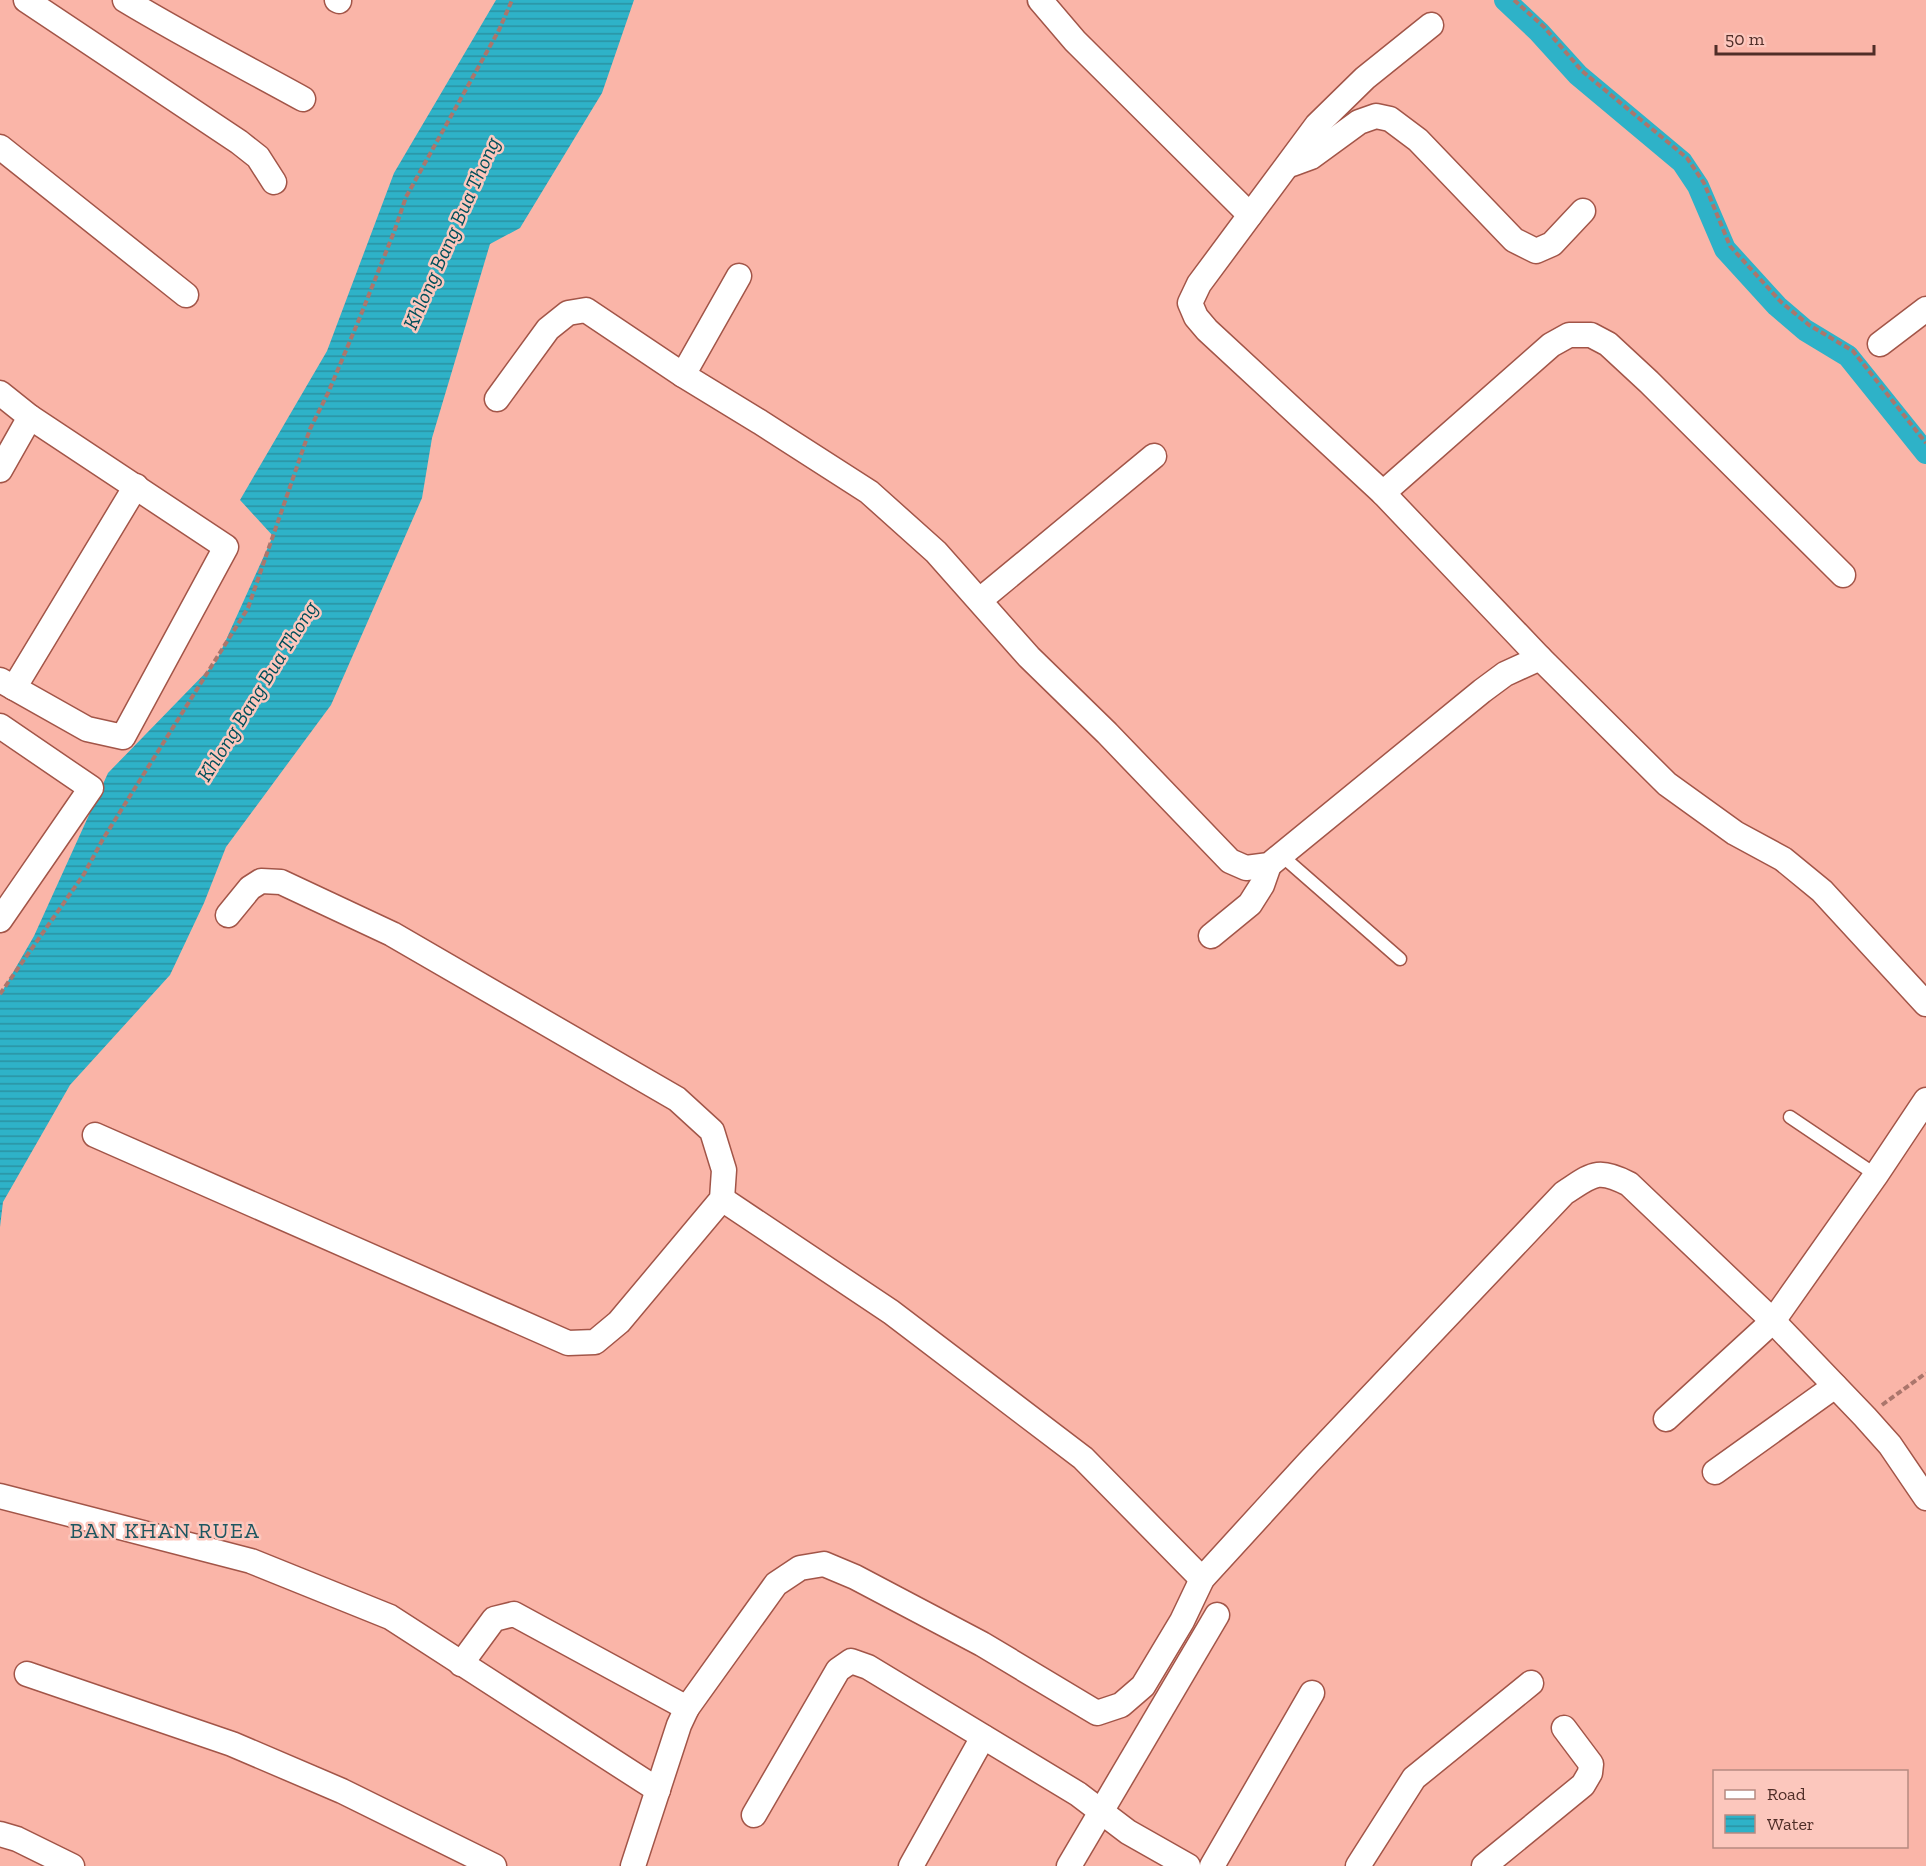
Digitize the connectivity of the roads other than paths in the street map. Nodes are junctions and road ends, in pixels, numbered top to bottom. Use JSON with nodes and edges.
{"nodes":[{"id":1,"x":26,"y":0,"type":"edge"},
{"id":2,"x":125,"y":0,"type":"edge"},
{"id":3,"x":1049,"y":3,"type":"edge"},
{"id":4,"x":1431,"y":25,"type":"dead end"},
{"id":5,"x":303,"y":99,"type":"dead end"},
{"id":6,"x":0,"y":147,"type":"edge"},
{"id":7,"x":1287,"y":166,"type":"junction"},
{"id":8,"x":273,"y":182,"type":"dead end"},
{"id":9,"x":1583,"y":211,"type":"dead end"},
{"id":10,"x":1250,"y":215,"type":"junction"},
{"id":11,"x":739,"y":276,"type":"dead end"},
{"id":12,"x":186,"y":295,"type":"dead end"},
{"id":13,"x":1926,"y":309,"type":"edge"},
{"id":14,"x":1880,"y":344,"type":"dead end"},
{"id":15,"x":683,"y":375,"type":"junction"},
{"id":16,"x":0,"y":393,"type":"edge"},
{"id":17,"x":498,"y":399,"type":"dead end"},
{"id":18,"x":30,"y":417,"type":"junction"},
{"id":19,"x":1154,"y":456,"type":"dead end"},
{"id":20,"x":0,"y":470,"type":"edge"},
{"id":21,"x":136,"y":486,"type":"junction"},
{"id":22,"x":1383,"y":493,"type":"junction"},
{"id":23,"x":1843,"y":575,"type":"dead end"},
{"id":24,"x":980,"y":600,"type":"junction"},
{"id":25,"x":1540,"y":658,"type":"junction"},
{"id":26,"x":7,"y":684,"type":"edge"},
{"id":27,"x":0,"y":726,"type":"edge"},
{"id":28,"x":1275,"y":860,"type":"junction"},
{"id":29,"x":228,"y":915,"type":"dead end"},
{"id":30,"x":0,"y":920,"type":"edge"},
{"id":31,"x":1211,"y":936,"type":"dead end"},
{"id":32,"x":1400,"y":959,"type":"dead end"},
{"id":33,"x":1926,"y":1004,"type":"edge"},
{"id":34,"x":1926,"y":1100,"type":"edge"},
{"id":35,"x":1790,"y":1117,"type":"dead end"},
{"id":36,"x":95,"y":1135,"type":"dead end"},
{"id":37,"x":1876,"y":1175,"type":"junction"},
{"id":38,"x":722,"y":1199,"type":"junction"},
{"id":39,"x":1773,"y":1321,"type":"junction"},
{"id":40,"x":1835,"y":1386,"type":"junction"},
{"id":41,"x":1666,"y":1419,"type":"dead end"},
{"id":42,"x":1715,"y":1472,"type":"dead end"},
{"id":43,"x":0,"y":1496,"type":"edge"},
{"id":44,"x":1926,"y":1498,"type":"edge"},
{"id":45,"x":1202,"y":1579,"type":"junction"},
{"id":46,"x":1217,"y":1615,"type":"dead end"},
{"id":47,"x":461,"y":1664,"type":"junction"},
{"id":48,"x":27,"y":1674,"type":"dead end"},
{"id":49,"x":1531,"y":1683,"type":"dead end"},
{"id":50,"x":1312,"y":1693,"type":"dead end"},
{"id":51,"x":687,"y":1708,"type":"junction"},
{"id":52,"x":1564,"y":1728,"type":"dead end"},
{"id":53,"x":983,"y":1737,"type":"junction"},
{"id":54,"x":658,"y":1790,"type":"junction"},
{"id":55,"x":1101,"y":1812,"type":"junction"},
{"id":56,"x":754,"y":1815,"type":"dead end"},
{"id":57,"x":0,"y":1834,"type":"edge"},
{"id":58,"x":72,"y":1866,"type":"edge"},
{"id":59,"x":494,"y":1866,"type":"edge"},
{"id":60,"x":633,"y":1866,"type":"edge"},
{"id":61,"x":911,"y":1866,"type":"edge"},
{"id":62,"x":1069,"y":1866,"type":"edge"},
{"id":63,"x":1188,"y":1866,"type":"edge"},
{"id":64,"x":1212,"y":1866,"type":"edge"},
{"id":65,"x":1358,"y":1866,"type":"edge"},
{"id":66,"x":1484,"y":1866,"type":"edge"}],
"edges":[{"from":1,"to":8,"type":"street"},
{"from":2,"to":5,"type":"street"},
{"from":3,"to":10,"type":"street"},
{"from":4,"to":7,"type":"street"},
{"from":6,"to":12,"type":"street"},
{"from":7,"to":9,"type":"street"},
{"from":7,"to":10,"type":"street"},
{"from":10,"to":22,"type":"street"},
{"from":11,"to":15,"type":"street"},
{"from":13,"to":14,"type":"street"},
{"from":15,"to":17,"type":"street"},
{"from":15,"to":24,"type":"street"},
{"from":16,"to":18,"type":"street"},
{"from":18,"to":20,"type":"street"},
{"from":18,"to":21,"type":"street"},
{"from":19,"to":24,"type":"street"},
{"from":21,"to":26,"type":"street"},
{"from":21,"to":26,"type":"street"},
{"from":22,"to":23,"type":"street"},
{"from":22,"to":25,"type":"street"},
{"from":24,"to":28,"type":"street"},
{"from":25,"to":28,"type":"street"},
{"from":25,"to":33,"type":"street"},
{"from":27,"to":30,"type":"street"},
{"from":28,"to":31,"type":"street"},
{"from":28,"to":32,"type":"lane"},
{"from":29,"to":38,"type":"street"},
{"from":34,"to":37,"type":"street"},
{"from":35,"to":37,"type":"lane"},
{"from":36,"to":38,"type":"street"},
{"from":37,"to":39,"type":"street"},
{"from":38,"to":45,"type":"street"},
{"from":39,"to":40,"type":"street"},
{"from":39,"to":41,"type":"street"},
{"from":39,"to":45,"type":"street"},
{"from":40,"to":42,"type":"street"},
{"from":40,"to":44,"type":"street"},
{"from":43,"to":47,"type":"street"},
{"from":45,"to":51,"type":"street"},
{"from":46,"to":55,"type":"street"},
{"from":47,"to":51,"type":"street"},
{"from":47,"to":54,"type":"street"},
{"from":48,"to":59,"type":"street"},
{"from":49,"to":65,"type":"street"},
{"from":50,"to":64,"type":"street"},
{"from":51,"to":54,"type":"street"},
{"from":52,"to":66,"type":"street"},
{"from":53,"to":55,"type":"street"},
{"from":53,"to":56,"type":"street"},
{"from":53,"to":61,"type":"street"},
{"from":54,"to":60,"type":"street"},
{"from":55,"to":62,"type":"street"},
{"from":55,"to":63,"type":"street"},
{"from":57,"to":58,"type":"street"}]}
